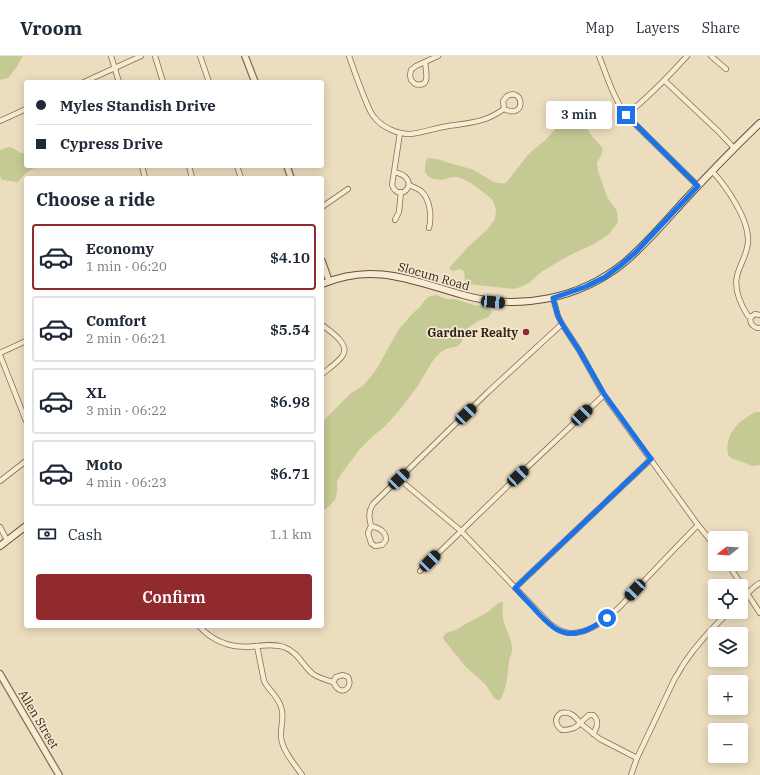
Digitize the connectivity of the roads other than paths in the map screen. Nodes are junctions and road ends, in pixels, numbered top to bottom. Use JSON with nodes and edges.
{"nodes":[{"id":1,"x":111,"y":56,"type":"edge"},
{"id":2,"x":141,"y":56,"type":"edge"},
{"id":3,"x":155,"y":56,"type":"edge"},
{"id":4,"x":200,"y":56,"type":"edge"},
{"id":5,"x":245,"y":56,"type":"edge"},
{"id":6,"x":349,"y":56,"type":"edge"},
{"id":7,"x":438,"y":56,"type":"edge"},
{"id":8,"x":599,"y":56,"type":"edge"},
{"id":9,"x":687,"y":56,"type":"edge"},
{"id":10,"x":711,"y":56,"type":"edge"},
{"id":11,"x":425,"y":62,"type":"junction"},
{"id":12,"x":115,"y":68,"type":"junction"},
{"id":13,"x":726,"y":70,"type":"dead end"},
{"id":14,"x":88,"y":80,"type":"edge"},
{"id":15,"x":118,"y":80,"type":"edge"},
{"id":16,"x":162,"y":80,"type":"edge"},
{"id":17,"x":208,"y":80,"type":"edge"},
{"id":18,"x":254,"y":80,"type":"edge"},
{"id":19,"x":665,"y":81,"type":"junction"},
{"id":20,"x":504,"y":109,"type":"dead end"},
{"id":21,"x":24,"y":110,"type":"edge"},
{"id":22,"x":626,"y":115,"type":"junction"},
{"id":23,"x":0,"y":121,"type":"edge"},
{"id":24,"x":760,"y":123,"type":"edge"},
{"id":25,"x":400,"y":133,"type":"junction"},
{"id":26,"x":734,"y":148,"type":"junction"},
{"id":27,"x":712,"y":171,"type":"junction"},
{"id":28,"x":394,"y":172,"type":"junction"},
{"id":29,"x":409,"y":185,"type":"junction"},
{"id":30,"x":698,"y":186,"type":"junction"},
{"id":31,"x":348,"y":189,"type":"dead end"},
{"id":32,"x":401,"y":192,"type":"junction"},
{"id":33,"x":324,"y":206,"type":"edge"},
{"id":34,"x":395,"y":220,"type":"dead end"},
{"id":35,"x":429,"y":228,"type":"dead end"},
{"id":36,"x":324,"y":267,"type":"edge"},
{"id":37,"x":329,"y":281,"type":"junction"},
{"id":38,"x":324,"y":283,"type":"edge"},
{"id":39,"x":553,"y":298,"type":"junction"},
{"id":40,"x":760,"y":315,"type":"edge"},
{"id":41,"x":751,"y":317,"type":"junction"},
{"id":42,"x":562,"y":324,"type":"junction"},
{"id":43,"x":324,"y":326,"type":"edge"},
{"id":44,"x":760,"y":328,"type":"edge"},
{"id":45,"x":24,"y":342,"type":"edge"},
{"id":46,"x":0,"y":354,"type":"edge"},
{"id":47,"x":324,"y":372,"type":"edge"},
{"id":48,"x":604,"y":394,"type":"junction"},
{"id":49,"x":24,"y":416,"type":"edge"},
{"id":50,"x":651,"y":459,"type":"junction"},
{"id":51,"x":24,"y":463,"type":"edge"},
{"id":52,"x":399,"y":479,"type":"junction"},
{"id":53,"x":0,"y":481,"type":"edge"},
{"id":54,"x":698,"y":525,"type":"junction"},
{"id":55,"x":371,"y":526,"type":"junction"},
{"id":56,"x":0,"y":527,"type":"edge"},
{"id":57,"x":24,"y":527,"type":"edge"},
{"id":58,"x":461,"y":531,"type":"junction"},
{"id":59,"x":708,"y":537,"type":"edge"},
{"id":60,"x":7,"y":540,"type":"junction"},
{"id":61,"x":0,"y":546,"type":"edge"},
{"id":62,"x":420,"y":571,"type":"dead end"},
{"id":63,"x":760,"y":583,"type":"edge"},
{"id":64,"x":515,"y":588,"type":"junction"},
{"id":65,"x":748,"y":594,"type":"joint"},
{"id":66,"x":760,"y":613,"type":"edge"},
{"id":67,"x":722,"y":619,"type":"edge"},
{"id":68,"x":201,"y":628,"type":"edge"},
{"id":69,"x":256,"y":646,"type":"junction"},
{"id":70,"x":0,"y":675,"type":"edge"},
{"id":71,"x":333,"y":682,"type":"dead end"},
{"id":72,"x":580,"y":723,"type":"junction"},
{"id":73,"x":593,"y":734,"type":"junction"},
{"id":74,"x":637,"y":758,"type":"junction"},
{"id":75,"x":59,"y":775,"type":"edge"},
{"id":76,"x":302,"y":775,"type":"edge"},
{"id":77,"x":631,"y":775,"type":"edge"}],
"edges":[{"from":1,"to":12,"type":"street"},
{"from":2,"to":12,"type":"street"},
{"from":3,"to":16,"type":"street"},
{"from":4,"to":17,"type":"street"},
{"from":5,"to":18,"type":"street"},
{"from":6,"to":25,"type":"street"},
{"from":7,"to":11,"type":"street"},
{"from":8,"to":22,"type":"street"},
{"from":9,"to":19,"type":"street"},
{"from":10,"to":13,"type":"street"},
{"from":11,"to":11,"type":"street"},
{"from":12,"to":14,"type":"street"},
{"from":12,"to":15,"type":"street"},
{"from":19,"to":22,"type":"street"},
{"from":19,"to":26,"type":"street"},
{"from":20,"to":25,"type":"street"},
{"from":21,"to":23,"type":"street"},
{"from":22,"to":30,"type":"street"},
{"from":24,"to":26,"type":"main road","name":"Slocum Road"},
{"from":25,"to":28,"type":"street"},
{"from":26,"to":27,"type":"main road","name":"Slocum Road"},
{"from":27,"to":30,"type":"main road","name":"Slocum Road"},
{"from":27,"to":41,"type":"street"},
{"from":28,"to":29,"type":"street"},
{"from":28,"to":32,"type":"street"},
{"from":29,"to":32,"type":"street"},
{"from":29,"to":35,"type":"street"},
{"from":30,"to":39,"type":"main road","name":"Slocum Road"},
{"from":31,"to":33,"type":"street"},
{"from":32,"to":34,"type":"street"},
{"from":36,"to":37,"type":"street"},
{"from":37,"to":38,"type":"main road","name":"Slocum Road"},
{"from":37,"to":39,"type":"main road","name":"Slocum Road"},
{"from":39,"to":42,"type":"street"},
{"from":40,"to":41,"type":"street"},
{"from":41,"to":44,"type":"street"},
{"from":42,"to":48,"type":"street"},
{"from":42,"to":52,"type":"street"},
{"from":43,"to":47,"type":"street"},
{"from":45,"to":46,"type":"street"},
{"from":46,"to":49,"type":"street"},
{"from":48,"to":50,"type":"street"},
{"from":48,"to":58,"type":"street"},
{"from":50,"to":54,"type":"street"},
{"from":50,"to":64,"type":"street"},
{"from":51,"to":53,"type":"street"},
{"from":52,"to":55,"type":"street"},
{"from":52,"to":58,"type":"street"},
{"from":54,"to":59,"type":"street"},
{"from":54,"to":64,"type":"street"},
{"from":55,"to":55,"type":"street"},
{"from":56,"to":60,"type":"street"},
{"from":57,"to":60,"type":"main road"},
{"from":58,"to":62,"type":"street"},
{"from":58,"to":64,"type":"street"},
{"from":60,"to":61,"type":"main road"},
{"from":63,"to":65,"type":"street"},
{"from":65,"to":66,"type":"street"},
{"from":67,"to":74,"type":"street"},
{"from":68,"to":69,"type":"street"},
{"from":69,"to":71,"type":"street"},
{"from":69,"to":76,"type":"street"},
{"from":70,"to":75,"type":"street","name":"Allen Street"},
{"from":72,"to":72,"type":"street"},
{"from":72,"to":73,"type":"street"},
{"from":72,"to":73,"type":"street"},
{"from":73,"to":74,"type":"street"},
{"from":74,"to":77,"type":"street"}]}
